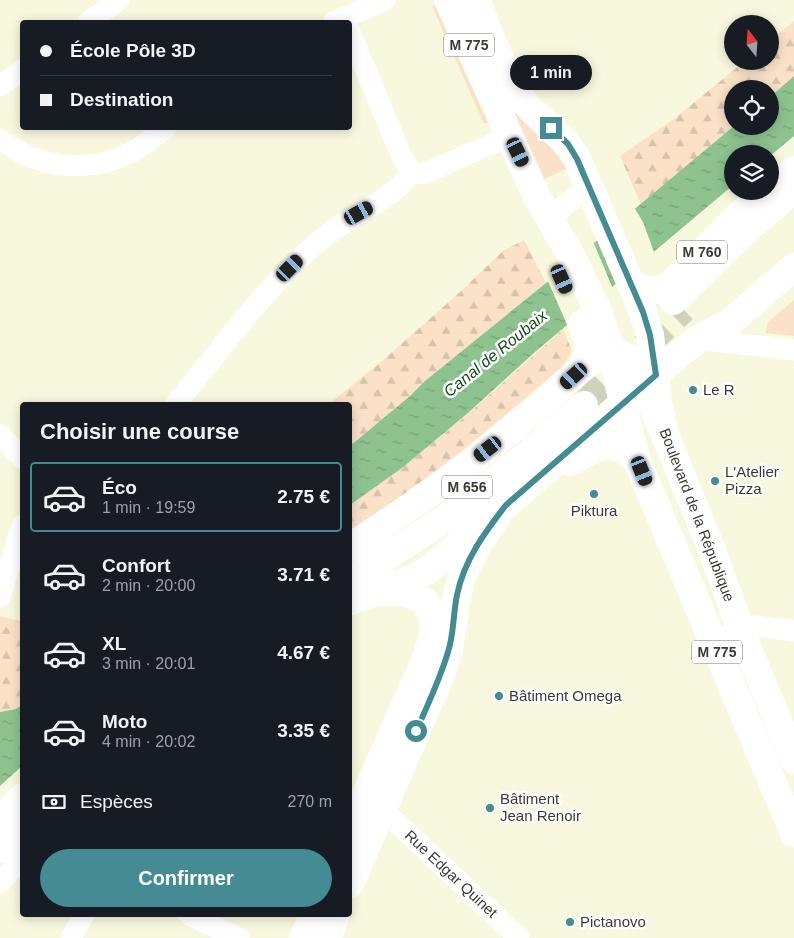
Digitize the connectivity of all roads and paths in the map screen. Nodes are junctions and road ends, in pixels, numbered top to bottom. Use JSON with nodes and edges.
{"nodes":[{"id":1,"x":119,"y":0,"type":"edge"},
{"id":2,"x":386,"y":0,"type":"edge"},
{"id":3,"x":448,"y":0,"type":"edge"},
{"id":4,"x":476,"y":0,"type":"edge"},
{"id":5,"x":91,"y":20,"type":"edge"},
{"id":6,"x":351,"y":20,"type":"edge"},
{"id":7,"x":352,"y":42,"type":"edge"},
{"id":8,"x":20,"y":71,"type":"edge"},
{"id":9,"x":0,"y":86,"type":"edge"},
{"id":10,"x":163,"y":130,"type":"edge"},
{"id":11,"x":510,"y":136,"type":"junction"},
{"id":12,"x":2,"y":140,"type":"edge"},
{"id":13,"x":794,"y":170,"type":"edge"},
{"id":14,"x":411,"y":173,"type":"junction"},
{"id":15,"x":779,"y":182,"type":"edge"},
{"id":16,"x":589,"y":188,"type":"junction"},
{"id":17,"x":794,"y":190,"type":"edge"},
{"id":18,"x":757,"y":200,"type":"edge"},
{"id":19,"x":794,"y":206,"type":"edge"},
{"id":20,"x":552,"y":230,"type":"junction"},
{"id":21,"x":794,"y":267,"type":"edge"},
{"id":22,"x":630,"y":282,"type":"junction"},
{"id":23,"x":596,"y":315,"type":"junction"},
{"id":24,"x":650,"y":335,"type":"junction"},
{"id":25,"x":698,"y":339,"type":"junction"},
{"id":26,"x":794,"y":350,"type":"edge"},
{"id":27,"x":612,"y":353,"type":"junction"},
{"id":28,"x":582,"y":368,"type":"junction"},
{"id":29,"x":650,"y":380,"type":"junction"},
{"id":30,"x":178,"y":402,"type":"edge"},
{"id":31,"x":622,"y":404,"type":"junction"},
{"id":32,"x":0,"y":436,"type":"edge"},
{"id":33,"x":20,"y":456,"type":"edge"},
{"id":34,"x":637,"y":461,"type":"junction"},
{"id":35,"x":514,"y":498,"type":"junction"},
{"id":36,"x":20,"y":532,"type":"edge"},
{"id":37,"x":352,"y":546,"type":"edge"},
{"id":38,"x":352,"y":567,"type":"edge"},
{"id":39,"x":355,"y":592,"type":"edge"},
{"id":40,"x":0,"y":597,"type":"edge"},
{"id":41,"x":740,"y":630,"type":"junction"},
{"id":42,"x":794,"y":631,"type":"edge"},
{"id":43,"x":712,"y":641,"type":"junction"},
{"id":44,"x":440,"y":645,"type":"junction"},
{"id":45,"x":794,"y":760,"type":"edge"},
{"id":46,"x":20,"y":799,"type":"edge"},
{"id":47,"x":372,"y":806,"type":"junction"},
{"id":48,"x":0,"y":820,"type":"edge"},
{"id":49,"x":20,"y":828,"type":"edge"},
{"id":50,"x":352,"y":828,"type":"edge"},
{"id":51,"x":794,"y":832,"type":"edge"},
{"id":52,"x":0,"y":849,"type":"edge"},
{"id":53,"x":20,"y":861,"type":"edge"},
{"id":54,"x":352,"y":877,"type":"edge"},
{"id":55,"x":0,"y":883,"type":"edge"},
{"id":56,"x":83,"y":917,"type":"edge"},
{"id":57,"x":192,"y":917,"type":"edge"},
{"id":58,"x":312,"y":917,"type":"edge"},
{"id":59,"x":335,"y":917,"type":"edge"},
{"id":60,"x":71,"y":938,"type":"edge"},
{"id":61,"x":239,"y":938,"type":"edge"},
{"id":62,"x":303,"y":938,"type":"edge"},
{"id":63,"x":326,"y":938,"type":"edge"},
{"id":64,"x":519,"y":938,"type":"edge"}],
"edges":[{"from":1,"to":5,"type":"street"},
{"from":2,"to":6,"type":"street"},
{"from":3,"to":11,"type":"main road","number":"M 775"},
{"from":4,"to":16,"type":"main road","number":"M 775"},
{"from":7,"to":14,"type":"street"},
{"from":8,"to":9,"type":"street"},
{"from":10,"to":12,"type":"street"},
{"from":11,"to":14,"type":"street"},
{"from":11,"to":20,"type":"main road","number":"M 775"},
{"from":13,"to":15,"type":"main road","number":"M 760"},
{"from":14,"to":30,"type":"street"},
{"from":16,"to":20,"type":"street"},
{"from":16,"to":22,"type":"main road","number":"M 775"},
{"from":17,"to":19,"type":"main road"},
{"from":18,"to":22,"type":"main road","number":"M 760"},
{"from":20,"to":23,"type":"main road","number":"M 775"},
{"from":21,"to":25,"type":"main road"},
{"from":22,"to":24,"type":"main road","number":"M 775"},
{"from":23,"to":24,"type":"main road"},
{"from":23,"to":27,"type":"main road","number":"M 775"},
{"from":23,"to":28,"type":"main road"},
{"from":24,"to":25,"type":"main road"},
{"from":24,"to":29,"type":"main road","number":"M 775"},
{"from":25,"to":26,"type":"street"},
{"from":25,"to":29,"type":"main road"},
{"from":27,"to":28,"type":"main road"},
{"from":27,"to":29,"type":"main road"},
{"from":27,"to":31,"type":"main road","number":"M 775"},
{"from":28,"to":37,"type":"main road"},
{"from":29,"to":31,"type":"main road"},
{"from":29,"to":41,"type":"main road","name":"Boulevard de la République","number":"M 775"},
{"from":31,"to":34,"type":"main road","number":"M 775"},
{"from":31,"to":35,"type":"main road"},
{"from":32,"to":33,"type":"street"},
{"from":34,"to":35,"type":"main road"},
{"from":34,"to":43,"type":"main road","number":"M 775"},
{"from":35,"to":39,"type":"main road"},
{"from":35,"to":44,"type":"main road"},
{"from":36,"to":40,"type":"street"},
{"from":38,"to":39,"type":"main road","number":"M 656"},
{"from":39,"to":44,"type":"main road"},
{"from":41,"to":42,"type":"street"},
{"from":41,"to":43,"type":"street"},
{"from":41,"to":45,"type":"main road","name":"Boulevard de la République","number":"M 775"},
{"from":43,"to":51,"type":"main road","number":"M 775"},
{"from":44,"to":47,"type":"main road"},
{"from":46,"to":48,"type":"main road"},
{"from":47,"to":50,"type":"main road"},
{"from":47,"to":54,"type":"main road"},
{"from":47,"to":64,"type":"street","name":"Rue Edgar Quinet"},
{"from":49,"to":52,"type":"main road"},
{"from":53,"to":55,"type":"street"},
{"from":56,"to":60,"type":"street"},
{"from":57,"to":61,"type":"street"},
{"from":58,"to":62,"type":"main road"},
{"from":59,"to":63,"type":"main road"}]}
